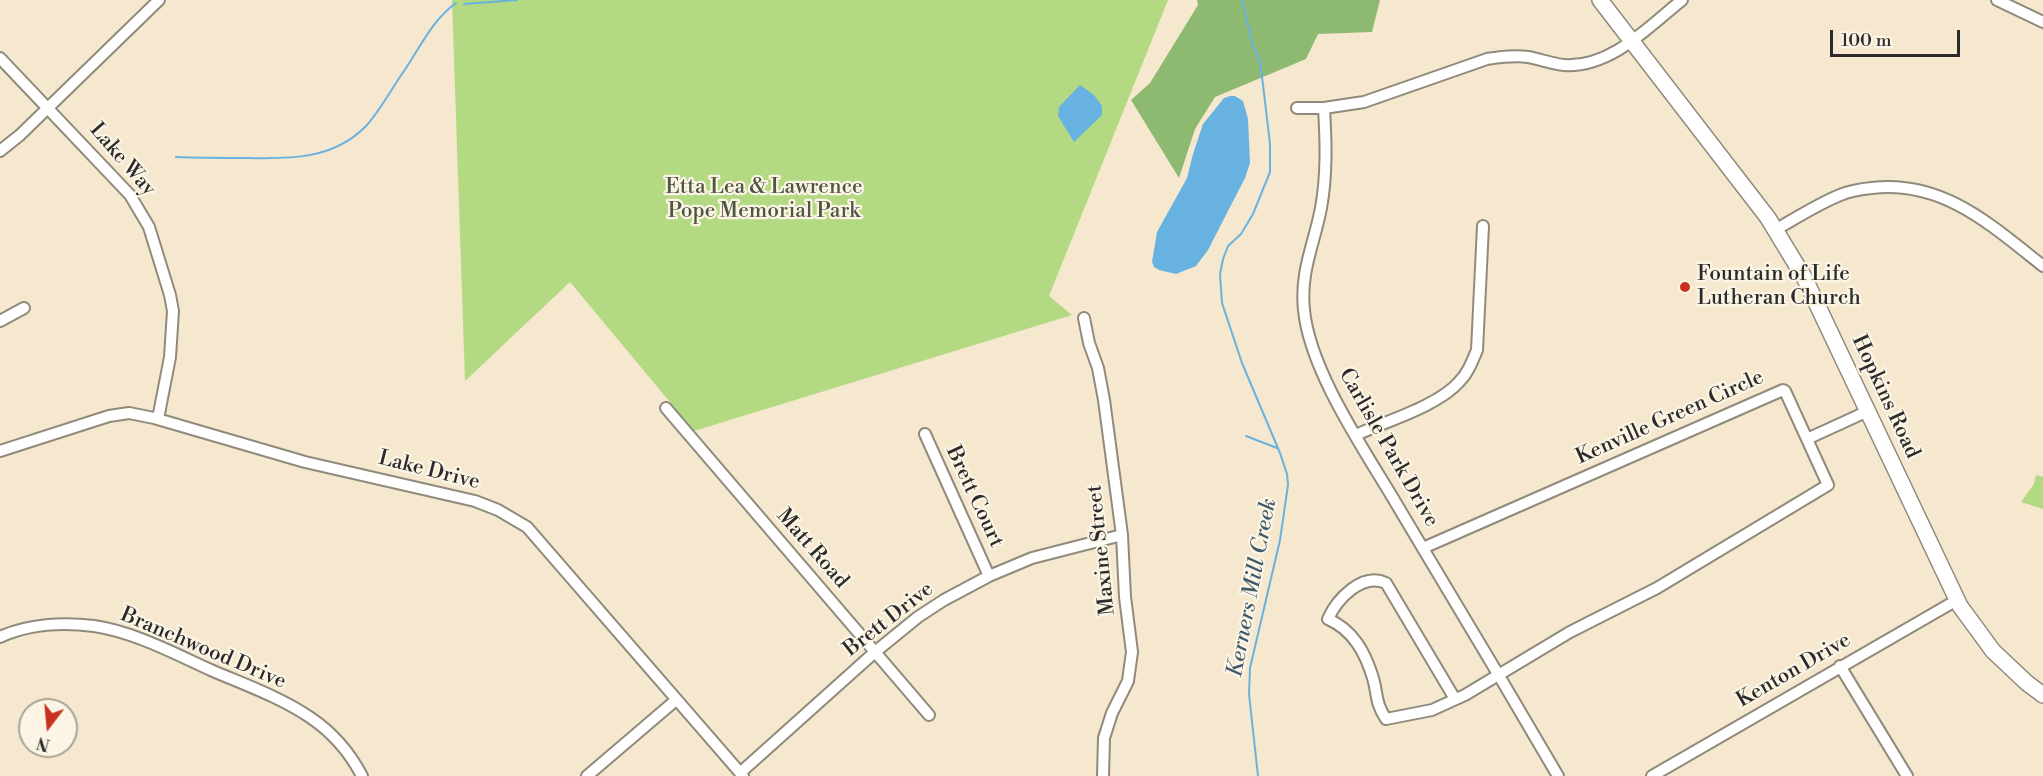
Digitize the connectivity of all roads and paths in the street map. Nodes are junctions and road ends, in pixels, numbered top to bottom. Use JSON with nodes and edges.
{"nodes":[{"id":1,"x":159,"y":0,"type":"edge"},
{"id":2,"x":1600,"y":0,"type":"edge"},
{"id":3,"x":1682,"y":0,"type":"edge"},
{"id":4,"x":1997,"y":0,"type":"edge"},
{"id":5,"x":2043,"y":22,"type":"edge"},
{"id":6,"x":1630,"y":41,"type":"junction"},
{"id":7,"x":0,"y":58,"type":"edge"},
{"id":8,"x":49,"y":108,"type":"junction"},
{"id":9,"x":1297,"y":108,"type":"dead end"},
{"id":10,"x":1324,"y":108,"type":"junction"},
{"id":11,"x":0,"y":151,"type":"edge"},
{"id":12,"x":1483,"y":226,"type":"dead end"},
{"id":13,"x":1775,"y":230,"type":"junction"},
{"id":14,"x":2043,"y":266,"type":"edge"},
{"id":15,"x":24,"y":308,"type":"dead end"},
{"id":16,"x":1084,"y":318,"type":"dead end"},
{"id":17,"x":0,"y":321,"type":"edge"},
{"id":18,"x":666,"y":408,"type":"dead end"},
{"id":19,"x":1868,"y":411,"type":"junction"},
{"id":20,"x":158,"y":419,"type":"junction"},
{"id":21,"x":924,"y":434,"type":"dead end"},
{"id":22,"x":1356,"y":435,"type":"junction"},
{"id":23,"x":1807,"y":439,"type":"junction"},
{"id":24,"x":0,"y":451,"type":"edge"},
{"id":25,"x":1122,"y":535,"type":"junction"},
{"id":26,"x":1423,"y":548,"type":"junction"},
{"id":27,"x":989,"y":576,"type":"junction"},
{"id":28,"x":1957,"y":600,"type":"junction"},
{"id":29,"x":0,"y":637,"type":"edge"},
{"id":30,"x":875,"y":652,"type":"junction"},
{"id":31,"x":1840,"y":666,"type":"junction"},
{"id":32,"x":1498,"y":674,"type":"junction"},
{"id":33,"x":2043,"y":695,"type":"edge"},
{"id":34,"x":1455,"y":699,"type":"junction"},
{"id":35,"x":676,"y":700,"type":"junction"},
{"id":36,"x":929,"y":715,"type":"dead end"},
{"id":37,"x":1669,"y":772,"type":"edge"},
{"id":38,"x":742,"y":774,"type":"edge"},
{"id":39,"x":362,"y":776,"type":"edge"},
{"id":40,"x":586,"y":776,"type":"edge"},
{"id":41,"x":1103,"y":776,"type":"edge"},
{"id":42,"x":1558,"y":776,"type":"edge"},
{"id":43,"x":1652,"y":776,"type":"edge"},
{"id":44,"x":1907,"y":776,"type":"edge"}],
"edges":[{"from":1,"to":8,"type":"street"},
{"from":2,"to":6,"type":"main road","name":"Hopkins Road"},
{"from":3,"to":6,"type":"street"},
{"from":4,"to":5,"type":"street"},
{"from":6,"to":10,"type":"street"},
{"from":6,"to":13,"type":"main road","name":"Hopkins Road"},
{"from":7,"to":8,"type":"street","name":"Lake Way"},
{"from":8,"to":11,"type":"street"},
{"from":8,"to":20,"type":"street","name":"Lake Way"},
{"from":9,"to":10,"type":"street"},
{"from":10,"to":22,"type":"street","name":"Carlisle Park Drive"},
{"from":12,"to":22,"type":"street"},
{"from":13,"to":14,"type":"street"},
{"from":13,"to":19,"type":"main road","name":"Hopkins Road"},
{"from":15,"to":17,"type":"street"},
{"from":16,"to":25,"type":"street","name":"Maxine Street"},
{"from":18,"to":30,"type":"street","name":"Matt Road"},
{"from":19,"to":23,"type":"street"},
{"from":19,"to":28,"type":"main road","name":"Hopkins Road"},
{"from":20,"to":24,"type":"street","name":"Lake Drive"},
{"from":20,"to":35,"type":"street","name":"Lake Drive"},
{"from":21,"to":27,"type":"street","name":"Brett Court"},
{"from":22,"to":26,"type":"street","name":"Carlisle Park Drive"},
{"from":23,"to":26,"type":"street","name":"Kenville Green Circle"},
{"from":23,"to":32,"type":"street","name":"Kenville Green Circle"},
{"from":25,"to":27,"type":"street","name":"Brett Drive"},
{"from":25,"to":41,"type":"street","name":"Maxine Street"},
{"from":26,"to":32,"type":"street","name":"Carlisle Park Drive"},
{"from":27,"to":30,"type":"street","name":"Brett Drive"},
{"from":28,"to":31,"type":"street","name":"Kenton Drive"},
{"from":28,"to":33,"type":"main road","name":"Hopkins Road"},
{"from":29,"to":39,"type":"street","name":"Branchwood Drive"},
{"from":30,"to":36,"type":"street","name":"Matt Road"},
{"from":30,"to":38,"type":"street","name":"Brett Drive"},
{"from":31,"to":37,"type":"street","name":"Kenton Drive"},
{"from":31,"to":44,"type":"street"},
{"from":32,"to":34,"type":"street"},
{"from":32,"to":42,"type":"street","name":"Carlisle Park Drive"},
{"from":34,"to":34,"type":"street"},
{"from":35,"to":38,"type":"street","name":"Lake Drive"},
{"from":35,"to":40,"type":"street"},
{"from":37,"to":43,"type":"street","name":"Kenton Drive"}]}
